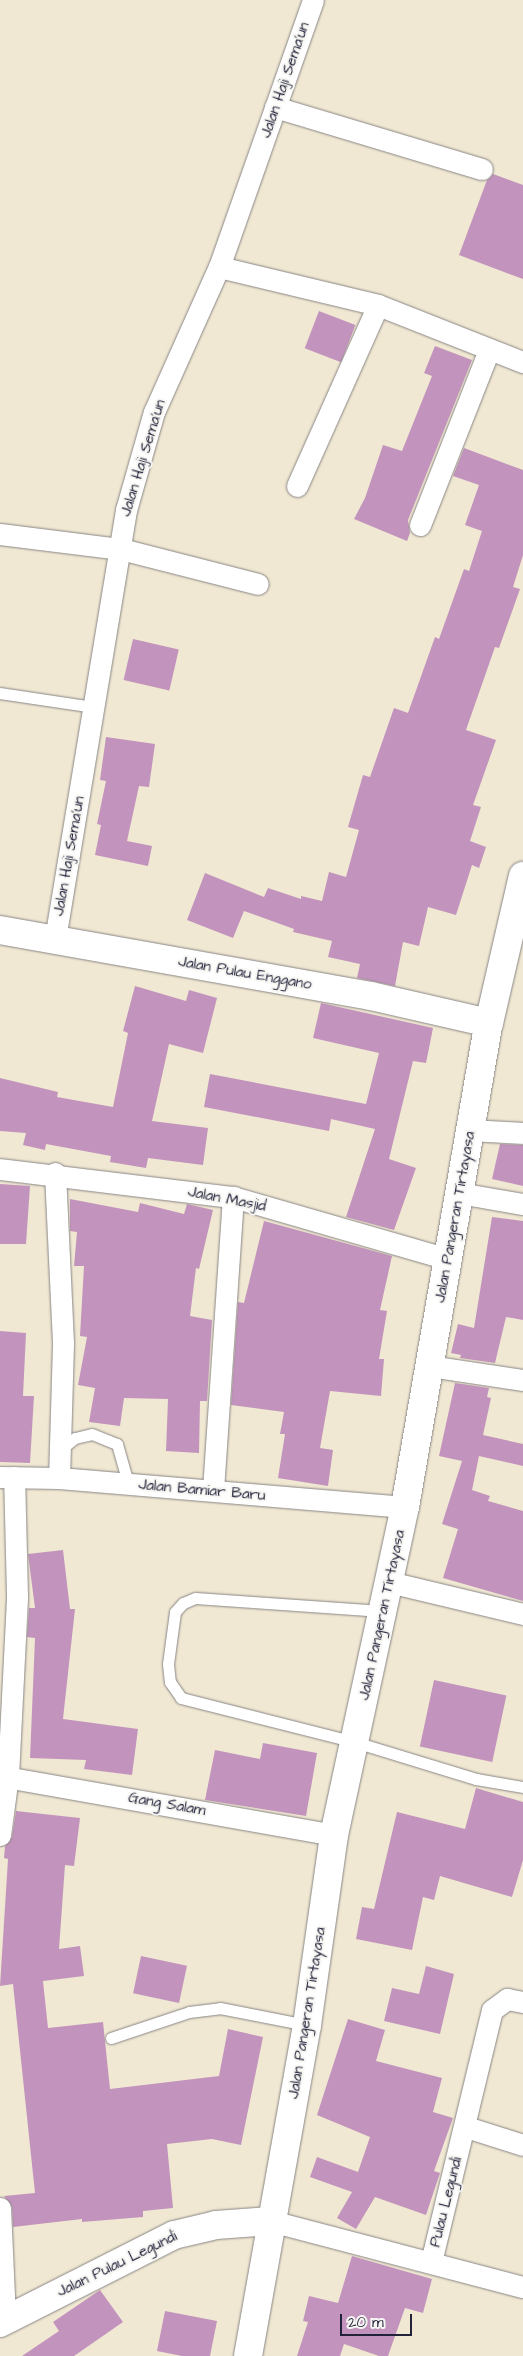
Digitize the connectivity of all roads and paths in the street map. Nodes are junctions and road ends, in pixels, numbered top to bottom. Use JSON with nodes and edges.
{"nodes":[{"id":1,"x":312,"y":0,"type":"edge"},
{"id":2,"x":275,"y":107,"type":"junction"},
{"id":3,"x":482,"y":169,"type":"dead end"},
{"id":4,"x":219,"y":267,"type":"junction"},
{"id":5,"x":378,"y":305,"type":"junction"},
{"id":6,"x":489,"y":350,"type":"junction"},
{"id":7,"x":523,"y":362,"type":"edge"},
{"id":8,"x":298,"y":486,"type":"dead end"},
{"id":9,"x":420,"y":525,"type":"dead end"},
{"id":10,"x":0,"y":534,"type":"edge"},
{"id":11,"x":120,"y":549,"type":"junction"},
{"id":12,"x":258,"y":584,"type":"dead end"},
{"id":13,"x":0,"y":693,"type":"edge"},
{"id":14,"x":94,"y":707,"type":"junction"},
{"id":15,"x":523,"y":876,"type":"edge"},
{"id":16,"x":0,"y":930,"type":"edge"},
{"id":17,"x":55,"y":939,"type":"junction"},
{"id":18,"x":489,"y":1023,"type":"junction"},
{"id":19,"x":470,"y":1130,"type":"junction"},
{"id":20,"x":523,"y":1133,"type":"edge"},
{"id":21,"x":0,"y":1169,"type":"edge"},
{"id":22,"x":55,"y":1173,"type":"junction"},
{"id":23,"x":459,"y":1193,"type":"junction"},
{"id":24,"x":233,"y":1197,"type":"junction"},
{"id":25,"x":523,"y":1204,"type":"edge"},
{"id":26,"x":448,"y":1259,"type":"junction"},
{"id":27,"x":429,"y":1366,"type":"junction"},
{"id":28,"x":523,"y":1380,"type":"edge"},
{"id":29,"x":60,"y":1450,"type":"junction"},
{"id":30,"x":7,"y":1477,"type":"edge"},
{"id":31,"x":59,"y":1478,"type":"junction"},
{"id":32,"x":128,"y":1483,"type":"junction"},
{"id":33,"x":213,"y":1490,"type":"junction"},
{"id":34,"x":405,"y":1507,"type":"junction"},
{"id":35,"x":389,"y":1582,"type":"junction"},
{"id":36,"x":382,"y":1611,"type":"junction"},
{"id":37,"x":523,"y":1614,"type":"edge"},
{"id":38,"x":355,"y":1742,"type":"junction"},
{"id":39,"x":4,"y":1776,"type":"edge"},
{"id":40,"x":523,"y":1787,"type":"edge"},
{"id":41,"x":334,"y":1834,"type":"junction"},
{"id":42,"x":0,"y":1835,"type":"edge"},
{"id":43,"x":523,"y":2002,"type":"edge"},
{"id":44,"x":307,"y":2025,"type":"junction"},
{"id":45,"x":111,"y":2038,"type":"dead end"},
{"id":46,"x":466,"y":2127,"type":"junction"},
{"id":47,"x":523,"y":2145,"type":"edge"},
{"id":48,"x":0,"y":2208,"type":"edge"},
{"id":49,"x":271,"y":2221,"type":"junction"},
{"id":50,"x":431,"y":2262,"type":"junction"},
{"id":51,"x":523,"y":2287,"type":"edge"},
{"id":52,"x":3,"y":2321,"type":"edge"},
{"id":53,"x":248,"y":2356,"type":"edge"}],
"edges":[{"from":1,"to":2,"type":"street","name":"Jalan Haji Sema'un"},
{"from":2,"to":3,"type":"street"},
{"from":2,"to":4,"type":"street","name":"Jalan Haji Sema'un"},
{"from":4,"to":5,"type":"street"},
{"from":4,"to":11,"type":"street","name":"Jalan Haji Sema'un"},
{"from":5,"to":6,"type":"street"},
{"from":5,"to":8,"type":"street"},
{"from":6,"to":7,"type":"street"},
{"from":6,"to":9,"type":"street"},
{"from":10,"to":11,"type":"street"},
{"from":11,"to":12,"type":"street"},
{"from":11,"to":14,"type":"street","name":"Jalan Haji Sema'un"},
{"from":13,"to":14,"type":"lane"},
{"from":14,"to":17,"type":"street","name":"Jalan Haji Sema'un"},
{"from":15,"to":18,"type":"main road","name":"Jalan Pangeran Tirtayasa"},
{"from":16,"to":17,"type":"main road","name":"Jalan Pulau Enggano"},
{"from":17,"to":18,"type":"main road","name":"Jalan Pulau Enggano"},
{"from":18,"to":19,"type":"main road","name":"Jalan Pangeran Tirtayasa"},
{"from":19,"to":20,"type":"street"},
{"from":19,"to":23,"type":"main road","name":"Jalan Pangeran Tirtayasa"},
{"from":21,"to":22,"type":"street","name":"Jalan Masjid"},
{"from":22,"to":24,"type":"street","name":"Jalan Masjid"},
{"from":22,"to":29,"type":"street"},
{"from":23,"to":25,"type":"street"},
{"from":23,"to":26,"type":"main road","name":"Jalan Pangeran Tirtayasa"},
{"from":24,"to":26,"type":"street","name":"Jalan Masjid"},
{"from":24,"to":33,"type":"street"},
{"from":26,"to":27,"type":"main road","name":"Jalan Pangeran Tirtayasa"},
{"from":27,"to":28,"type":"street"},
{"from":27,"to":34,"type":"main road","name":"Jalan Pangeran Tirtayasa"},
{"from":29,"to":31,"type":"street"},
{"from":29,"to":32,"type":"lane"},
{"from":30,"to":31,"type":"street","name":"Jalan Bamiar Baru"},
{"from":30,"to":39,"type":"street"},
{"from":31,"to":32,"type":"street","name":"Jalan Bamiar Baru"},
{"from":32,"to":33,"type":"street","name":"Jalan Bamiar Baru"},
{"from":33,"to":34,"type":"street","name":"Jalan Bamiar Baru"},
{"from":34,"to":35,"type":"main road","name":"Jalan Pangeran Tirtayasa"},
{"from":35,"to":36,"type":"main road","name":"Jalan Pangeran Tirtayasa"},
{"from":35,"to":37,"type":"street"},
{"from":36,"to":38,"type":"main road","name":"Jalan Pangeran Tirtayasa"},
{"from":36,"to":38,"type":"lane"},
{"from":38,"to":40,"type":"lane"},
{"from":38,"to":41,"type":"main road","name":"Jalan Pangeran Tirtayasa"},
{"from":39,"to":41,"type":"street","name":"Gang Salam"},
{"from":39,"to":42,"type":"street"},
{"from":41,"to":44,"type":"main road","name":"Jalan Pangeran Tirtayasa"},
{"from":43,"to":46,"type":"street","name":"Pulau Legundi"},
{"from":44,"to":45,"type":"lane"},
{"from":44,"to":49,"type":"main road","name":"Jalan Pangeran Tirtayasa"},
{"from":46,"to":47,"type":"street"},
{"from":46,"to":50,"type":"street","name":"Pulau Legundi"},
{"from":48,"to":52,"type":"street"},
{"from":49,"to":50,"type":"street","name":"Pulau Legundi"},
{"from":49,"to":52,"type":"main road","name":"Jalan Pulau Legundi"},
{"from":49,"to":53,"type":"main road","name":"Jalan Pangeran Tirtayasa"},
{"from":50,"to":51,"type":"street"}]}
